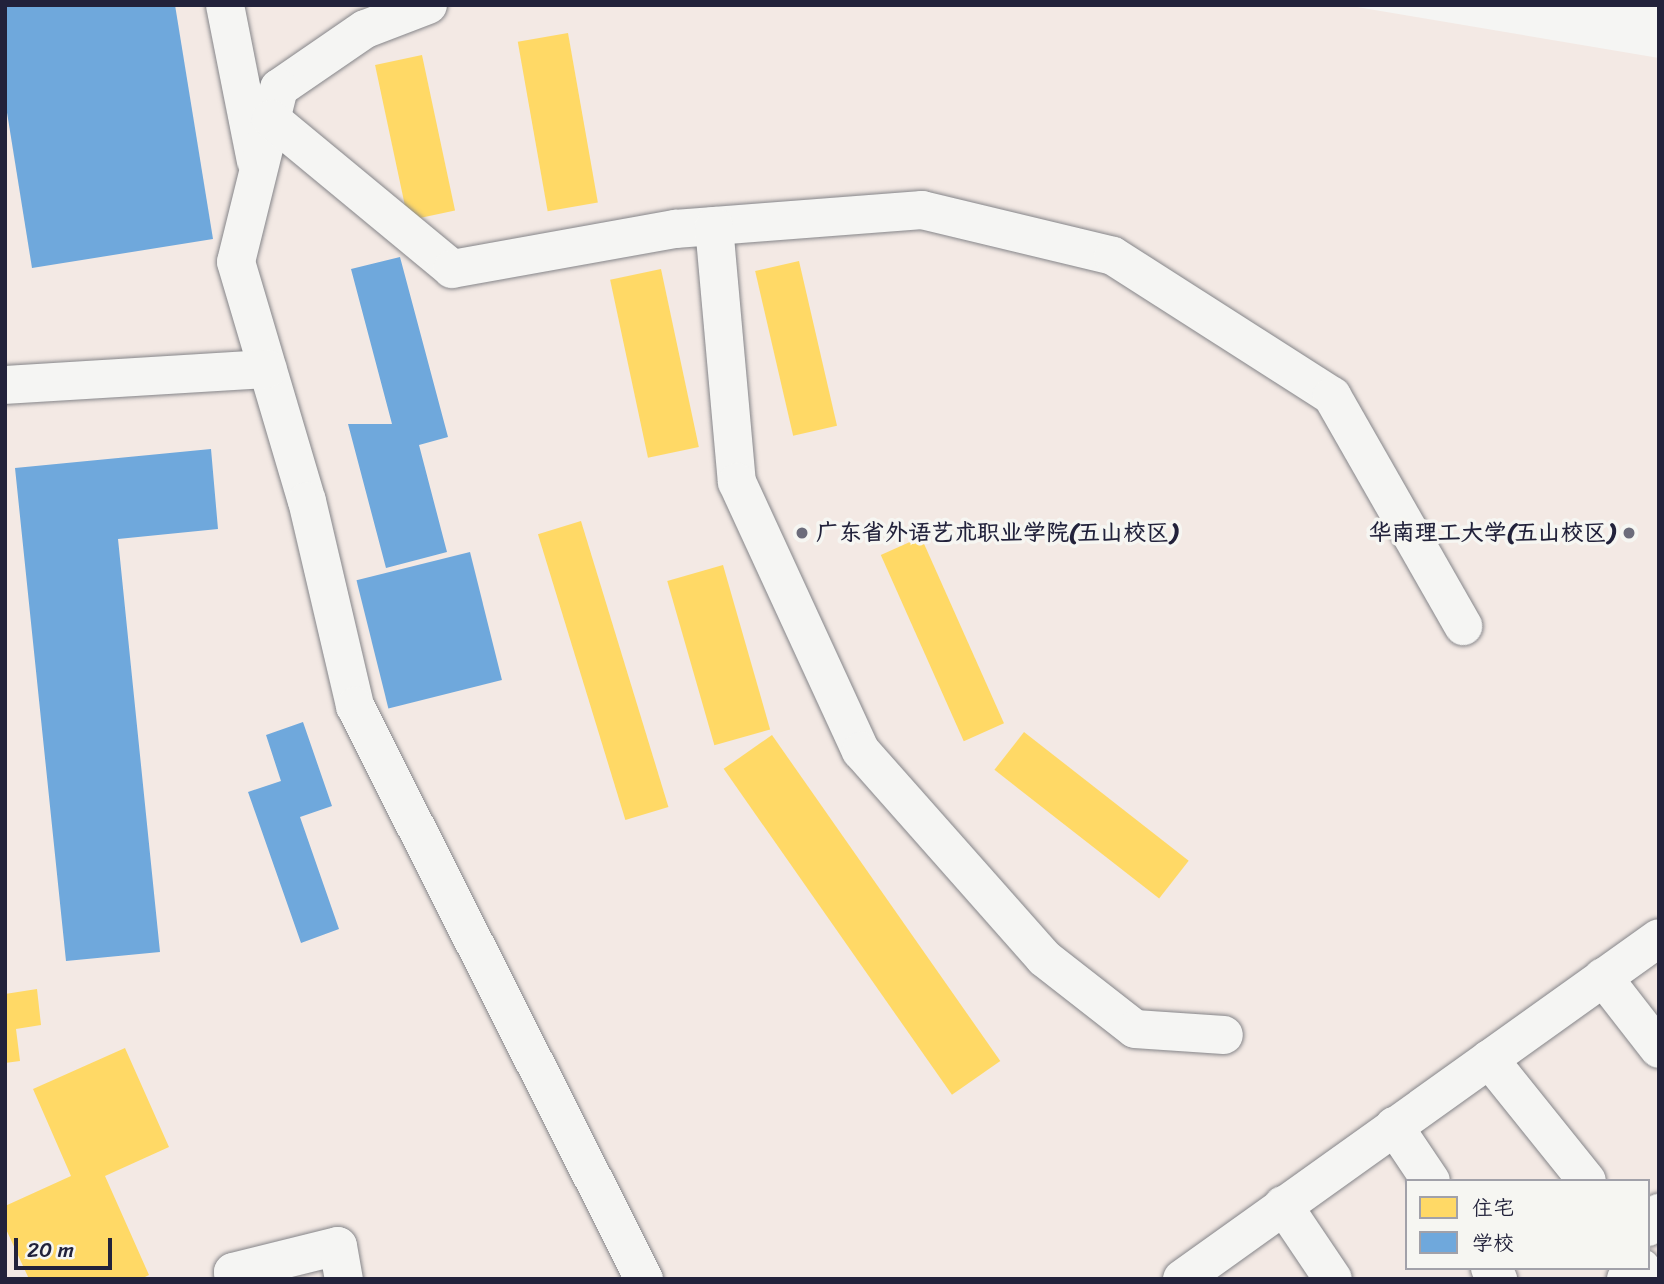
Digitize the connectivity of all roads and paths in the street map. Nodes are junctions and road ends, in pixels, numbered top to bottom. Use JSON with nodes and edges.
{"nodes":[{"id":1,"x":225,"y":5,"type":"edge"},
{"id":2,"x":428,"y":5,"type":"edge"},
{"id":3,"x":271,"y":119,"type":"junction"},
{"id":4,"x":258,"y":171,"type":"junction"},
{"id":5,"x":714,"y":226,"type":"junction"},
{"id":6,"x":268,"y":369,"type":"junction"},
{"id":7,"x":5,"y":385,"type":"edge"},
{"id":8,"x":1463,"y":626,"type":"dead end"},
{"id":9,"x":1659,"y":938,"type":"edge"},
{"id":10,"x":1603,"y":977,"type":"junction"},
{"id":11,"x":1224,"y":1035,"type":"dead end"},
{"id":12,"x":1659,"y":1049,"type":"edge"},
{"id":13,"x":1489,"y":1059,"type":"junction"},
{"id":14,"x":1394,"y":1126,"type":"junction"},
{"id":15,"x":1430,"y":1179,"type":"edge"},
{"id":16,"x":1585,"y":1179,"type":"edge"},
{"id":17,"x":1283,"y":1205,"type":"junction"},
{"id":18,"x":234,"y":1279,"type":"edge"},
{"id":19,"x":344,"y":1279,"type":"edge"},
{"id":20,"x":644,"y":1279,"type":"edge"},
{"id":21,"x":1182,"y":1279,"type":"edge"},
{"id":22,"x":1333,"y":1279,"type":"edge"}],
"edges":[{"from":1,"to":4,"type":"street"},
{"from":2,"to":3,"type":"street"},
{"from":3,"to":4,"type":"street"},
{"from":3,"to":5,"type":"street"},
{"from":4,"to":6,"type":"street"},
{"from":5,"to":8,"type":"street"},
{"from":5,"to":11,"type":"street"},
{"from":6,"to":7,"type":"street"},
{"from":6,"to":20,"type":"street"},
{"from":9,"to":10,"type":"street"},
{"from":10,"to":12,"type":"street"},
{"from":10,"to":13,"type":"street"},
{"from":13,"to":14,"type":"street"},
{"from":13,"to":16,"type":"street"},
{"from":14,"to":15,"type":"street"},
{"from":14,"to":17,"type":"street"},
{"from":17,"to":21,"type":"street"},
{"from":17,"to":22,"type":"street"},
{"from":18,"to":19,"type":"street"}]}
